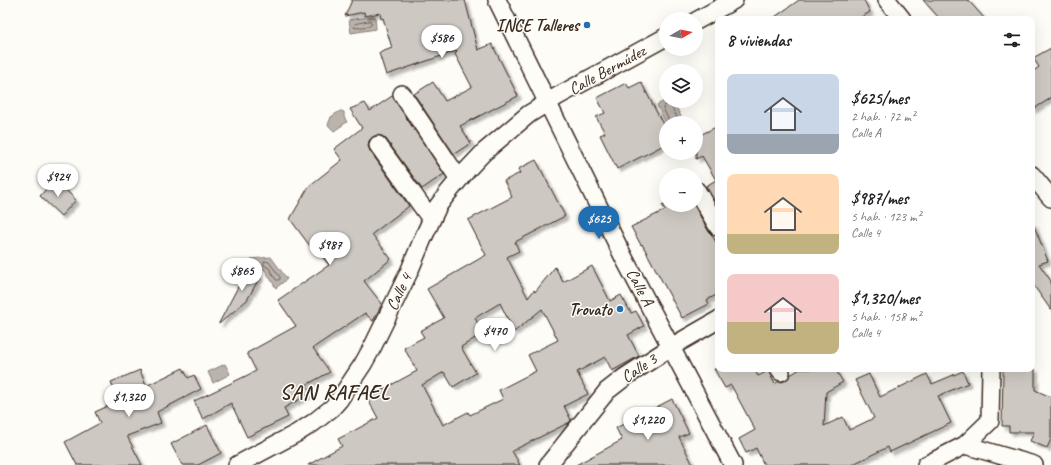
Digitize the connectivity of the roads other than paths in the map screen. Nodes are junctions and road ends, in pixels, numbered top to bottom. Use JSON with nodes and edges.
{"nodes":[{"id":1,"x":497,"y":0,"type":"edge"},
{"id":2,"x":734,"y":0,"type":"edge"},
{"id":3,"x":887,"y":0,"type":"edge"},
{"id":4,"x":900,"y":16,"type":"edge"},
{"id":5,"x":703,"y":17,"type":"edge"},
{"id":6,"x":659,"y":41,"type":"edge"},
{"id":7,"x":402,"y":94,"type":"dead end"},
{"id":8,"x":548,"y":103,"type":"junction"},
{"id":9,"x":378,"y":145,"type":"dead end"},
{"id":10,"x":459,"y":179,"type":"junction"},
{"id":11,"x":1035,"y":179,"type":"edge"},
{"id":12,"x":1051,"y":198,"type":"edge"},
{"id":13,"x":703,"y":201,"type":"edge"},
{"id":14,"x":431,"y":219,"type":"junction"},
{"id":15,"x":715,"y":222,"type":"edge"},
{"id":16,"x":715,"y":322,"type":"edge"},
{"id":17,"x":671,"y":347,"type":"junction"},
{"id":18,"x":991,"y":372,"type":"edge"},
{"id":19,"x":965,"y":444,"type":"junction"},
{"id":20,"x":237,"y":465,"type":"edge"},
{"id":21,"x":548,"y":465,"type":"edge"},
{"id":22,"x":732,"y":465,"type":"edge"},
{"id":23,"x":926,"y":465,"type":"edge"},
{"id":24,"x":1034,"y":465,"type":"edge"}],
"edges":[{"from":1,"to":8,"type":"street","name":"Calle A"},
{"from":2,"to":5,"type":"street"},
{"from":3,"to":4,"type":"street"},
{"from":6,"to":8,"type":"street","name":"Calle Bermúdez"},
{"from":7,"to":10,"type":"street"},
{"from":8,"to":10,"type":"street","name":"Calle 4"},
{"from":8,"to":17,"type":"street","name":"Calle A"},
{"from":9,"to":14,"type":"street"},
{"from":10,"to":14,"type":"street","name":"Calle 4"},
{"from":11,"to":12,"type":"street"},
{"from":13,"to":15,"type":"street"},
{"from":14,"to":20,"type":"street","name":"Calle 4"},
{"from":16,"to":17,"type":"street","name":"Calle 3"},
{"from":17,"to":21,"type":"street","name":"Calle 3"},
{"from":17,"to":22,"type":"street","name":"Calle A"},
{"from":18,"to":19,"type":"street"},
{"from":19,"to":23,"type":"street"},
{"from":19,"to":24,"type":"street"}]}
